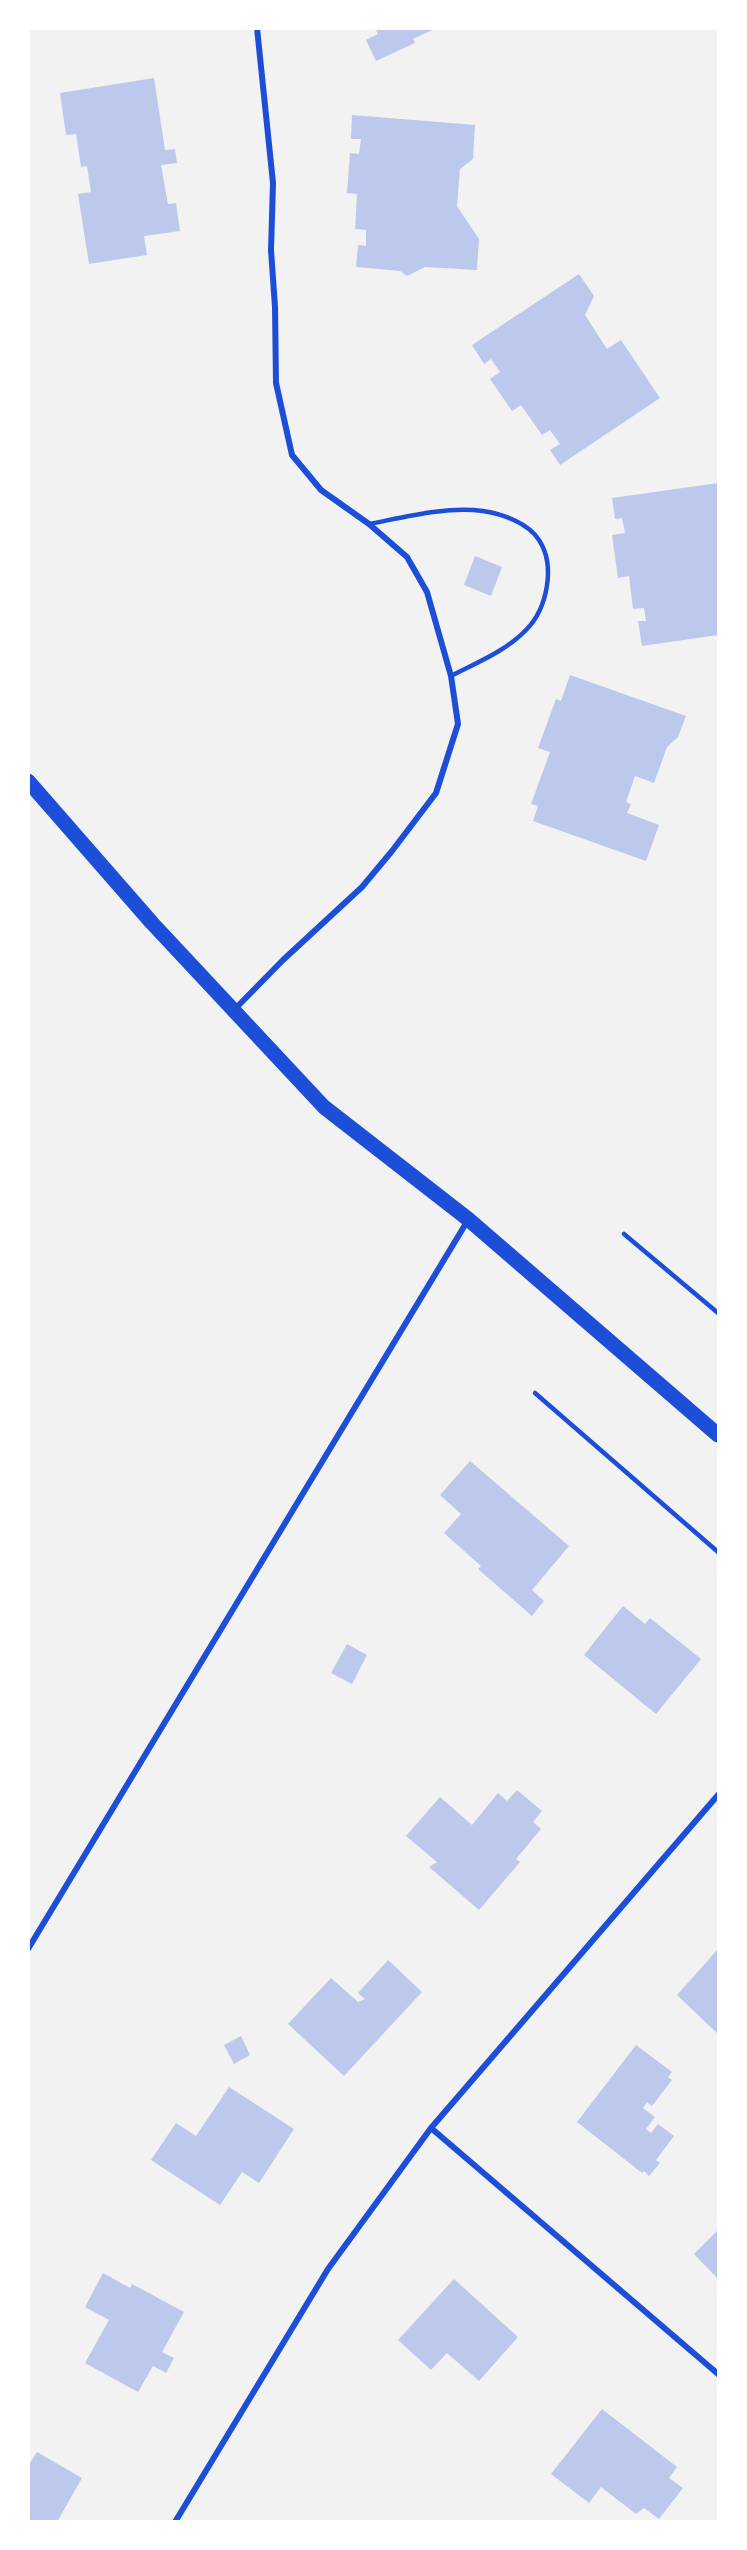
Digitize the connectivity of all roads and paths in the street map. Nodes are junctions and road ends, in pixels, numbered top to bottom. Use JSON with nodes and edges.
{"nodes":[{"id":1,"x":257,"y":28,"type":"edge"},
{"id":2,"x":369,"y":524,"type":"junction"},
{"id":3,"x":451,"y":676,"type":"junction"},
{"id":4,"x":28,"y":781,"type":"edge"},
{"id":5,"x":234,"y":1010,"type":"junction"},
{"id":6,"x":468,"y":1219,"type":"junction"},
{"id":7,"x":624,"y":1234,"type":"dead end"},
{"id":8,"x":718,"y":1313,"type":"edge"},
{"id":9,"x":536,"y":1393,"type":"dead end"},
{"id":10,"x":718,"y":1435,"type":"edge"},
{"id":11,"x":718,"y":1552,"type":"edge"},
{"id":12,"x":718,"y":1795,"type":"edge"},
{"id":13,"x":28,"y":1949,"type":"edge"},
{"id":14,"x":431,"y":2128,"type":"junction"},
{"id":15,"x":718,"y":2374,"type":"edge"},
{"id":16,"x":175,"y":2522,"type":"edge"}],
"edges":[{"from":1,"to":2,"type":"street"},
{"from":2,"to":3,"type":"street"},
{"from":2,"to":3,"type":"lane"},
{"from":3,"to":5,"type":"street"},
{"from":4,"to":5,"type":"main road"},
{"from":5,"to":6,"type":"main road"},
{"from":6,"to":10,"type":"main road"},
{"from":6,"to":13,"type":"street"},
{"from":7,"to":8,"type":"lane"},
{"from":9,"to":11,"type":"lane"},
{"from":12,"to":14,"type":"street"},
{"from":14,"to":15,"type":"street"},
{"from":14,"to":16,"type":"street"}]}
